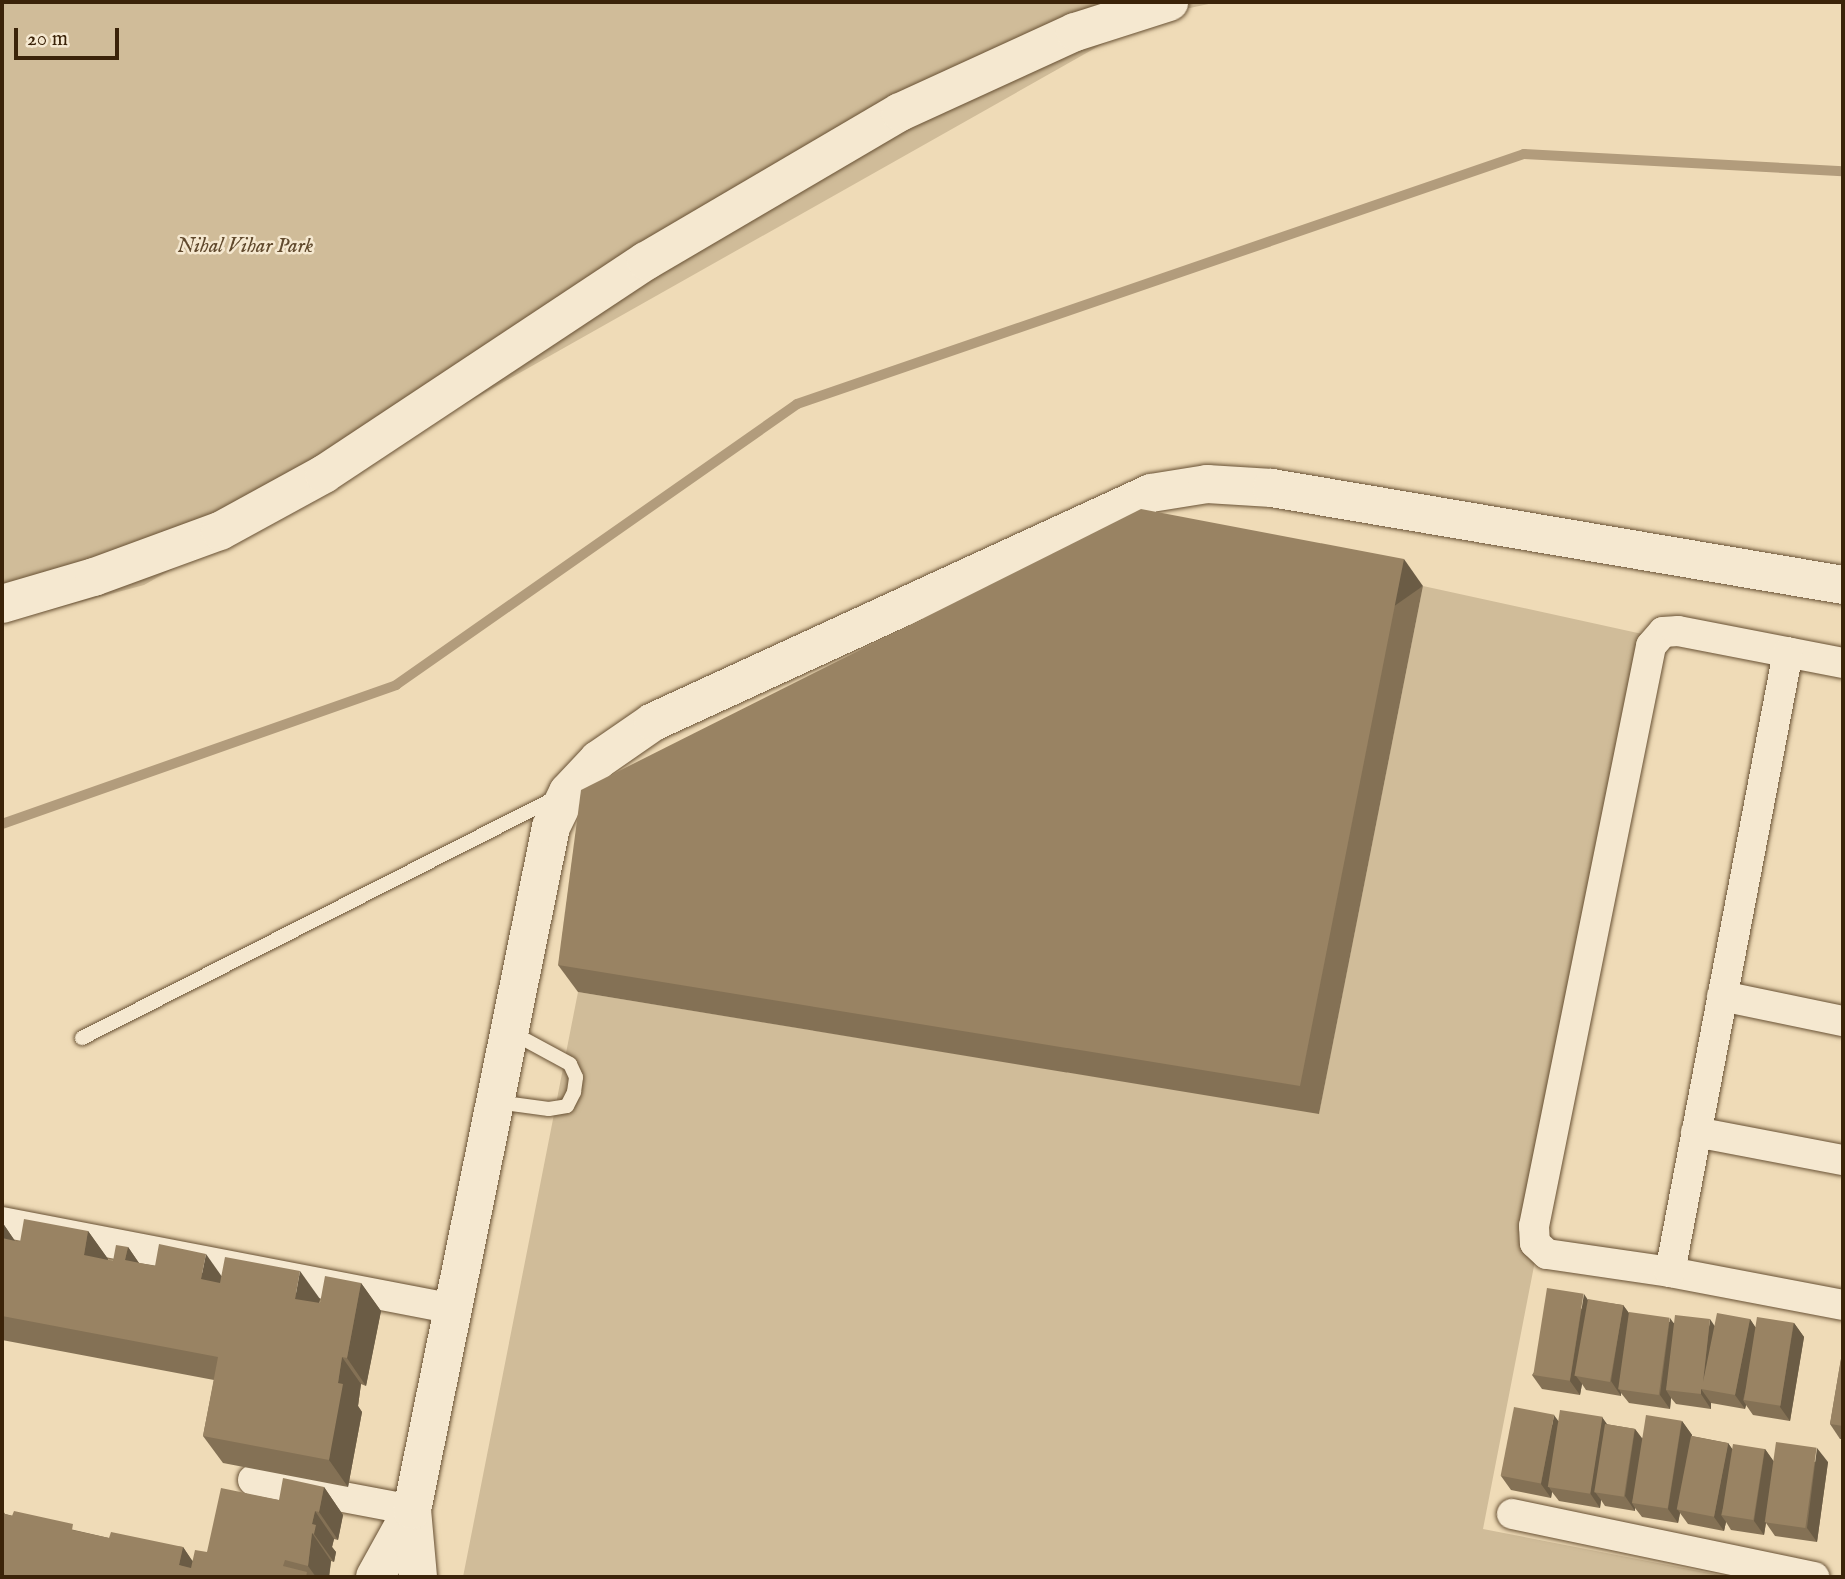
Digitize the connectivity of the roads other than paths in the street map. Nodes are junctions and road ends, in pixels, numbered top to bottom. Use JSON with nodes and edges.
{"nodes":[{"id":1,"x":1169,"y":2,"type":"edge"},
{"id":2,"x":1843,"y":585,"type":"edge"},
{"id":3,"x":2,"y":604,"type":"edge"},
{"id":4,"x":1787,"y":652,"type":"junction"},
{"id":5,"x":1843,"y":663,"type":"edge"},
{"id":6,"x":568,"y":792,"type":"junction"},
{"id":7,"x":1722,"y":996,"type":"junction"},
{"id":8,"x":1843,"y":1021,"type":"edge"},
{"id":9,"x":510,"y":1031,"type":"junction"},
{"id":10,"x":82,"y":1038,"type":"dead end"},
{"id":11,"x":496,"y":1102,"type":"junction"},
{"id":12,"x":1696,"y":1132,"type":"junction"},
{"id":13,"x":1843,"y":1160,"type":"edge"},
{"id":14,"x":2,"y":1222,"type":"edge"},
{"id":15,"x":1670,"y":1272,"type":"junction"},
{"id":16,"x":1843,"y":1305,"type":"edge"},
{"id":17,"x":454,"y":1309,"type":"junction"},
{"id":18,"x":253,"y":1480,"type":"edge"},
{"id":19,"x":412,"y":1510,"type":"junction"},
{"id":20,"x":1512,"y":1514,"type":"dead end"},
{"id":21,"x":375,"y":1577,"type":"edge"},
{"id":22,"x":418,"y":1577,"type":"edge"},
{"id":23,"x":1814,"y":1577,"type":"edge"}],
"edges":[{"from":1,"to":3,"type":"street"},
{"from":2,"to":6,"type":"street"},
{"from":4,"to":5,"type":"street"},
{"from":4,"to":7,"type":"street"},
{"from":4,"to":15,"type":"street"},
{"from":6,"to":9,"type":"street"},
{"from":6,"to":10,"type":"lane"},
{"from":7,"to":8,"type":"street"},
{"from":7,"to":12,"type":"street"},
{"from":9,"to":11,"type":"street"},
{"from":9,"to":11,"type":"lane"},
{"from":11,"to":17,"type":"street"},
{"from":12,"to":13,"type":"street"},
{"from":12,"to":15,"type":"street"},
{"from":14,"to":17,"type":"street"},
{"from":15,"to":16,"type":"street"},
{"from":17,"to":19,"type":"street"},
{"from":18,"to":19,"type":"street"},
{"from":19,"to":21,"type":"street"},
{"from":19,"to":22,"type":"street"},
{"from":20,"to":23,"type":"street"}]}
